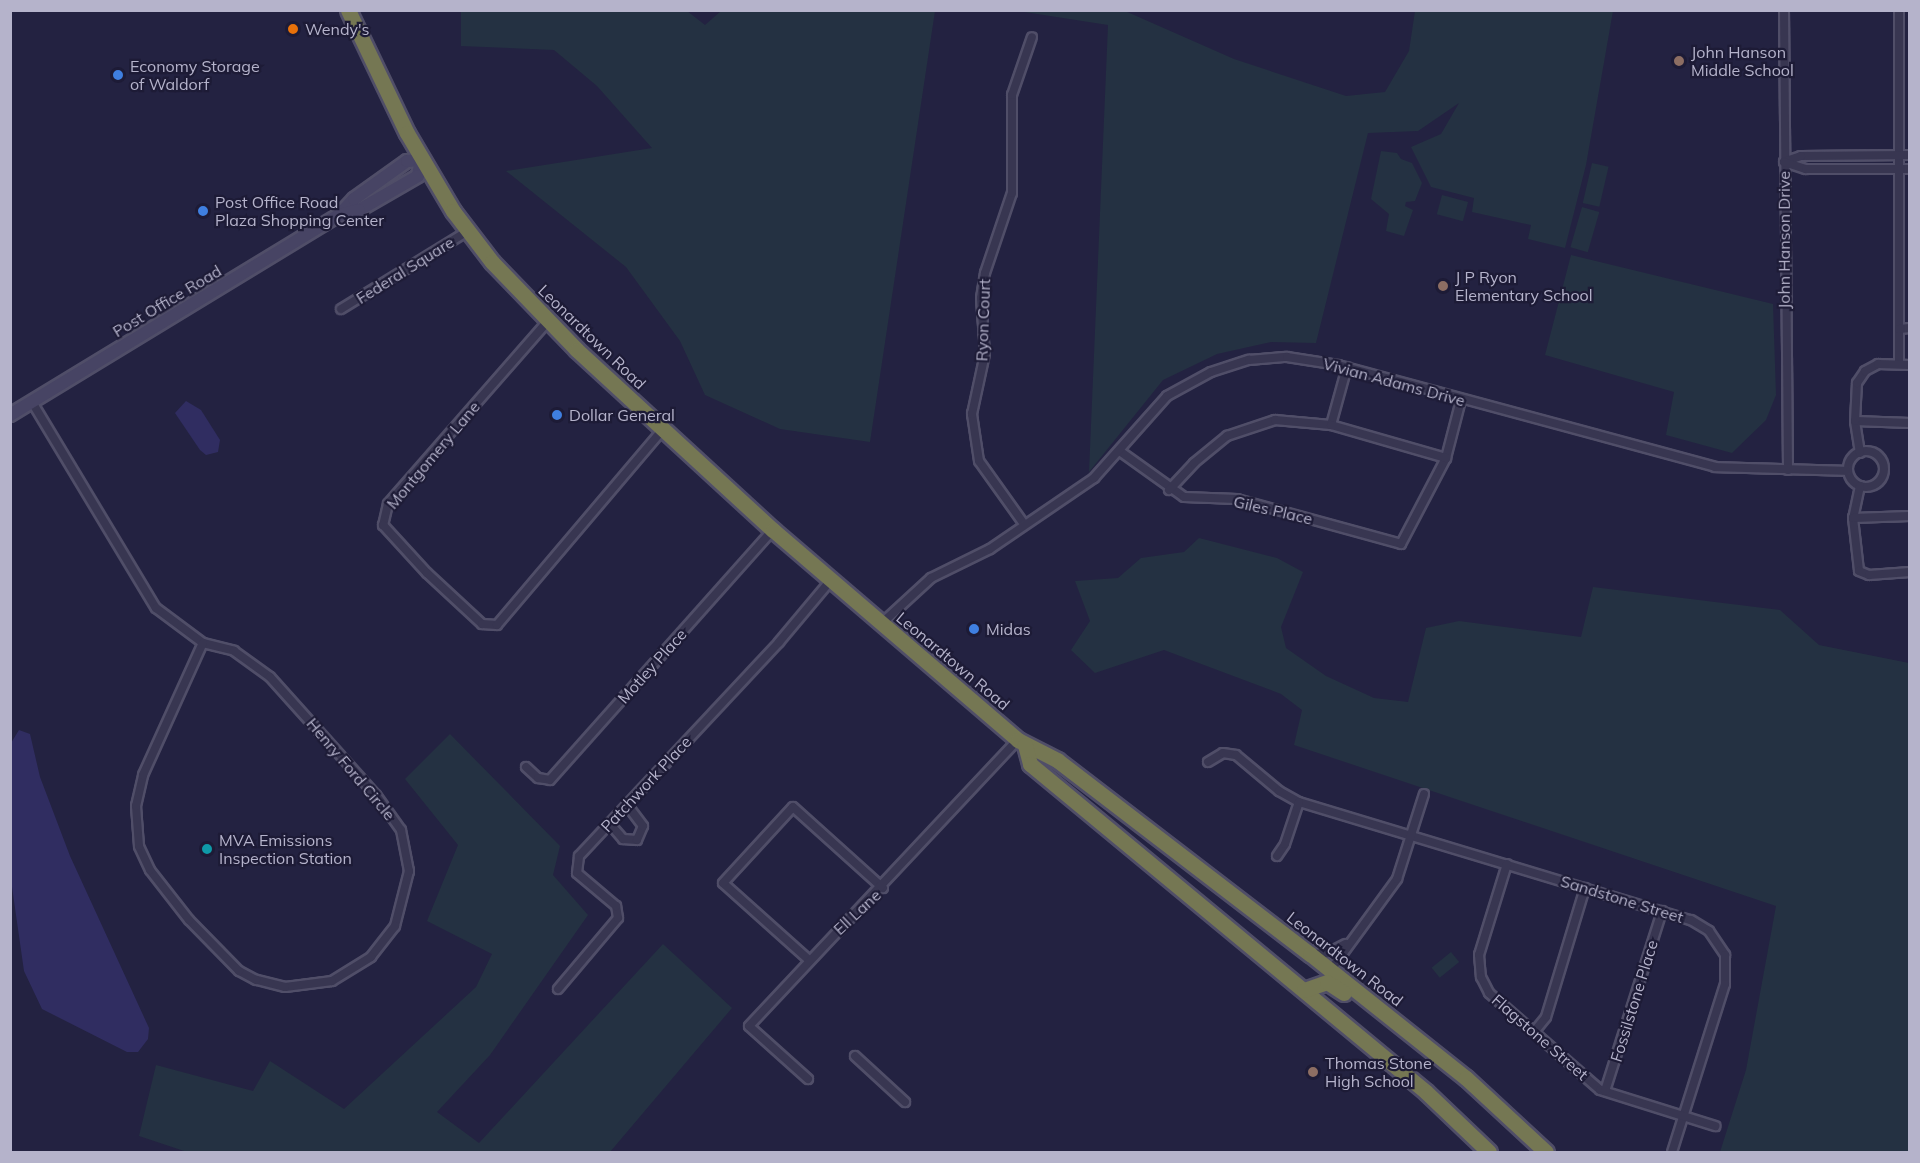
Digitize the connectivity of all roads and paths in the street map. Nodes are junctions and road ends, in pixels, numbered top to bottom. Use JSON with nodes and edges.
{"nodes":[{"id":1,"x":348,"y":10,"type":"edge"},
{"id":2,"x":1784,"y":10,"type":"edge"},
{"id":3,"x":1899,"y":10,"type":"edge"},
{"id":4,"x":1032,"y":37,"type":"dead end"},
{"id":5,"x":1899,"y":155,"type":"junction"},
{"id":6,"x":1910,"y":155,"type":"edge"},
{"id":7,"x":421,"y":160,"type":"junction"},
{"id":8,"x":1784,"y":162,"type":"junction"},
{"id":9,"x":1899,"y":169,"type":"junction"},
{"id":10,"x":1910,"y":169,"type":"edge"},
{"id":11,"x":339,"y":215,"type":"junction"},
{"id":12,"x":468,"y":231,"type":"junction"},
{"id":13,"x":341,"y":309,"type":"dead end"},
{"id":14,"x":548,"y":321,"type":"junction"},
{"id":15,"x":1910,"y":328,"type":"edge"},
{"id":16,"x":1899,"y":329,"type":"junction"},
{"id":17,"x":1899,"y":363,"type":"junction"},
{"id":18,"x":1910,"y":365,"type":"edge"},
{"id":19,"x":1347,"y":367,"type":"junction"},
{"id":20,"x":1461,"y":400,"type":"junction"},
{"id":21,"x":32,"y":402,"type":"junction"},
{"id":22,"x":10,"y":415,"type":"edge"},
{"id":23,"x":1855,"y":421,"type":"junction"},
{"id":24,"x":1910,"y":423,"type":"edge"},
{"id":25,"x":1331,"y":425,"type":"junction"},
{"id":26,"x":663,"y":429,"type":"junction"},
{"id":27,"x":1121,"y":452,"type":"junction"},
{"id":28,"x":1860,"y":453,"type":"junction"},
{"id":29,"x":1446,"y":458,"type":"junction"},
{"id":30,"x":1788,"y":470,"type":"junction"},
{"id":31,"x":1848,"y":471,"type":"junction"},
{"id":32,"x":1860,"y":486,"type":"junction"},
{"id":33,"x":1169,"y":490,"type":"junction"},
{"id":34,"x":1910,"y":516,"type":"edge"},
{"id":35,"x":1854,"y":518,"type":"junction"},
{"id":36,"x":1024,"y":524,"type":"junction"},
{"id":37,"x":773,"y":530,"type":"junction"},
{"id":38,"x":1910,"y":572,"type":"edge"},
{"id":39,"x":831,"y":580,"type":"junction"},
{"id":40,"x":881,"y":625,"type":"junction"},
{"id":41,"x":203,"y":643,"type":"junction"},
{"id":42,"x":1022,"y":743,"type":"junction"},
{"id":43,"x":1208,"y":762,"type":"dead end"},
{"id":44,"x":526,"y":767,"type":"dead end"},
{"id":45,"x":1424,"y":795,"type":"dead end"},
{"id":46,"x":1299,"y":802,"type":"junction"},
{"id":47,"x":627,"y":805,"type":"junction"},
{"id":48,"x":610,"y":824,"type":"junction"},
{"id":49,"x":1411,"y":836,"type":"junction"},
{"id":50,"x":1277,"y":856,"type":"dead end"},
{"id":51,"x":1507,"y":864,"type":"junction"},
{"id":52,"x":883,"y":888,"type":"junction"},
{"id":53,"x":1586,"y":888,"type":"junction"},
{"id":54,"x":1662,"y":911,"type":"junction"},
{"id":55,"x":1346,"y":944,"type":"junction"},
{"id":56,"x":1252,"y":950,"type":"junction"},
{"id":57,"x":1310,"y":954,"type":"junction"},
{"id":58,"x":809,"y":960,"type":"junction"},
{"id":59,"x":1330,"y":971,"type":"junction"},
{"id":60,"x":558,"y":989,"type":"dead end"},
{"id":61,"x":1304,"y":990,"type":"junction"},
{"id":62,"x":1534,"y":1032,"type":"junction"},
{"id":63,"x":1413,"y":1036,"type":"junction"},
{"id":64,"x":855,"y":1056,"type":"dead end"},
{"id":65,"x":808,"y":1079,"type":"dead end"},
{"id":66,"x":1605,"y":1091,"type":"junction"},
{"id":67,"x":905,"y":1102,"type":"dead end"},
{"id":68,"x":1684,"y":1116,"type":"junction"},
{"id":69,"x":1715,"y":1126,"type":"dead end"},
{"id":70,"x":1489,"y":1152,"type":"edge"},
{"id":71,"x":1546,"y":1152,"type":"edge"},
{"id":72,"x":1672,"y":1152,"type":"edge"}],
"edges":[{"from":1,"to":7,"type":"highway","name":"Leonardtown Road"},
{"from":2,"to":8,"type":"street","name":"John Hanson Drive"},
{"from":3,"to":5,"type":"street"},
{"from":4,"to":36,"type":"street","name":"Ryon Court"},
{"from":5,"to":6,"type":"street"},
{"from":5,"to":8,"type":"street"},
{"from":5,"to":9,"type":"street"},
{"from":7,"to":11,"type":"street","name":"Post Office Road"},
{"from":7,"to":11,"type":"street","name":"Post Office Road"},
{"from":7,"to":12,"type":"highway","name":"Leonardtown Road"},
{"from":8,"to":9,"type":"street"},
{"from":8,"to":30,"type":"street","name":"John Hanson Drive"},
{"from":9,"to":10,"type":"street"},
{"from":9,"to":16,"type":"street"},
{"from":11,"to":21,"type":"street","name":"Post Office Road"},
{"from":12,"to":13,"type":"street","name":"Federal Square"},
{"from":12,"to":14,"type":"highway","name":"Leonardtown Road"},
{"from":14,"to":26,"type":"highway","name":"Leonardtown Road"},
{"from":14,"to":26,"type":"street","name":"Montgomery Lane"},
{"from":15,"to":16,"type":"street"},
{"from":16,"to":17,"type":"street"},
{"from":17,"to":18,"type":"street"},
{"from":17,"to":23,"type":"street"},
{"from":19,"to":20,"type":"street","name":"Vivian Adams Drive"},
{"from":19,"to":25,"type":"street"},
{"from":19,"to":27,"type":"street","name":"Vivian Adams Drive"},
{"from":20,"to":29,"type":"street"},
{"from":20,"to":30,"type":"street","name":"Vivian Adams Drive"},
{"from":21,"to":22,"type":"street","name":"Post Office Road"},
{"from":21,"to":41,"type":"street","name":"Henry Ford Circle"},
{"from":23,"to":24,"type":"street"},
{"from":23,"to":28,"type":"street"},
{"from":25,"to":29,"type":"street"},
{"from":25,"to":33,"type":"street"},
{"from":26,"to":37,"type":"highway","name":"Leonardtown Road"},
{"from":27,"to":33,"type":"street","name":"Giles Place"},
{"from":27,"to":36,"type":"street","name":"Vivian Adams Drive"},
{"from":28,"to":31,"type":"street"},
{"from":28,"to":32,"type":"street"},
{"from":29,"to":33,"type":"street","name":"Giles Place"},
{"from":30,"to":31,"type":"street","name":"Vivian Adams Drive"},
{"from":31,"to":32,"type":"street"},
{"from":32,"to":35,"type":"street"},
{"from":34,"to":35,"type":"street"},
{"from":35,"to":38,"type":"street"},
{"from":36,"to":40,"type":"street","name":"Vivian Adams Drive"},
{"from":37,"to":39,"type":"highway","name":"Leonardtown Road"},
{"from":37,"to":44,"type":"street","name":"Motley Place"},
{"from":39,"to":40,"type":"highway","name":"Leonardtown Road"},
{"from":39,"to":47,"type":"street","name":"Patchwork Place"},
{"from":40,"to":42,"type":"highway","name":"Leonardtown Road"},
{"from":41,"to":41,"type":"street","name":"Henry Ford Circle"},
{"from":42,"to":52,"type":"street","name":"Ell Lane"},
{"from":42,"to":56,"type":"highway","name":"Leonardtown Road"},
{"from":42,"to":57,"type":"highway","name":"Leonardtown Road"},
{"from":43,"to":46,"type":"street","name":"Sandstone Street"},
{"from":45,"to":49,"type":"street"},
{"from":46,"to":49,"type":"street","name":"Sandstone Street"},
{"from":46,"to":50,"type":"street"},
{"from":47,"to":48,"type":"street","name":"Patchwork Place"},
{"from":47,"to":48,"type":"street"},
{"from":48,"to":60,"type":"street","name":"Patchwork Place"},
{"from":49,"to":51,"type":"street","name":"Sandstone Street"},
{"from":49,"to":55,"type":"street"},
{"from":51,"to":53,"type":"street","name":"Sandstone Street"},
{"from":51,"to":62,"type":"street","name":"Flagstone Street"},
{"from":52,"to":58,"type":"street","name":"Ell Lane"},
{"from":52,"to":58,"type":"street"},
{"from":53,"to":54,"type":"street","name":"Sandstone Street"},
{"from":53,"to":62,"type":"street"},
{"from":54,"to":66,"type":"street","name":"Fossilstone Place"},
{"from":54,"to":68,"type":"street","name":"Sandstone Street"},
{"from":55,"to":57,"type":"street"},
{"from":55,"to":59,"type":"street"},
{"from":56,"to":59,"type":"highway"},
{"from":56,"to":61,"type":"highway","name":"Leonardtown Road"},
{"from":57,"to":59,"type":"highway","name":"Leonardtown Road"},
{"from":58,"to":65,"type":"street","name":"Ell Lane"},
{"from":59,"to":63,"type":"highway","name":"Leonardtown Road"},
{"from":61,"to":63,"type":"highway"},
{"from":61,"to":70,"type":"highway","name":"Leonardtown Road"},
{"from":62,"to":66,"type":"street","name":"Flagstone Street"},
{"from":63,"to":71,"type":"highway","name":"Leonardtown Road"},
{"from":64,"to":67,"type":"street"},
{"from":66,"to":68,"type":"street","name":"Flagstone Street"},
{"from":68,"to":69,"type":"street","name":"Flagstone Street"},
{"from":68,"to":72,"type":"street","name":"Sandstone Street"}]}
